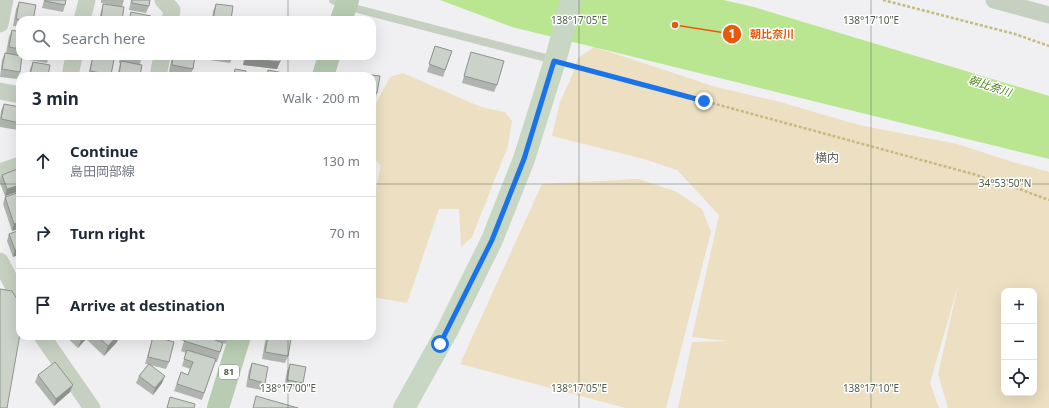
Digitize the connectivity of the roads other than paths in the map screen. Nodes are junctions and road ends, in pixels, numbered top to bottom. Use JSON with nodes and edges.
{"nodes":[{"id":1,"x":5,"y":0,"type":"edge"},
{"id":2,"x":87,"y":0,"type":"edge"},
{"id":3,"x":163,"y":0,"type":"edge"},
{"id":4,"x":571,"y":0,"type":"edge"},
{"id":5,"x":994,"y":0,"type":"edge"},
{"id":6,"x":342,"y":6,"type":"edge"},
{"id":7,"x":1049,"y":15,"type":"edge"},
{"id":8,"x":83,"y":16,"type":"edge"},
{"id":9,"x":171,"y":16,"type":"edge"},
{"id":10,"x":0,"y":24,"type":"edge"},
{"id":11,"x":556,"y":56,"type":"junction"},
{"id":12,"x":73,"y":60,"type":"edge"},
{"id":13,"x":161,"y":60,"type":"edge"},
{"id":14,"x":328,"y":60,"type":"edge"},
{"id":15,"x":71,"y":72,"type":"edge"},
{"id":16,"x":159,"y":72,"type":"edge"},
{"id":17,"x":324,"y":72,"type":"edge"},
{"id":18,"x":0,"y":91,"type":"edge"},
{"id":19,"x":16,"y":94,"type":"edge"},
{"id":20,"x":16,"y":166,"type":"edge"},
{"id":21,"x":0,"y":172,"type":"edge"},
{"id":22,"x":0,"y":261,"type":"edge"},
{"id":23,"x":16,"y":291,"type":"edge"},
{"id":24,"x":45,"y":340,"type":"edge"},
{"id":25,"x":239,"y":340,"type":"edge"},
{"id":26,"x":92,"y":408,"type":"edge"},
{"id":27,"x":218,"y":408,"type":"edge"},
{"id":28,"x":404,"y":408,"type":"edge"}],
"edges":[{"from":1,"to":10,"type":"street"},
{"from":2,"to":8,"type":"street"},
{"from":3,"to":9,"type":"street"},
{"from":4,"to":11,"type":"main road"},
{"from":5,"to":7,"type":"street"},
{"from":6,"to":11,"type":"lane"},
{"from":11,"to":28,"type":"main road"},
{"from":12,"to":15,"type":"street"},
{"from":13,"to":16,"type":"street"},
{"from":14,"to":17,"type":"main road"},
{"from":18,"to":19,"type":"street"},
{"from":20,"to":21,"type":"street"},
{"from":22,"to":23,"type":"street"},
{"from":24,"to":26,"type":"street"},
{"from":25,"to":27,"type":"main road","number":"81"}]}
